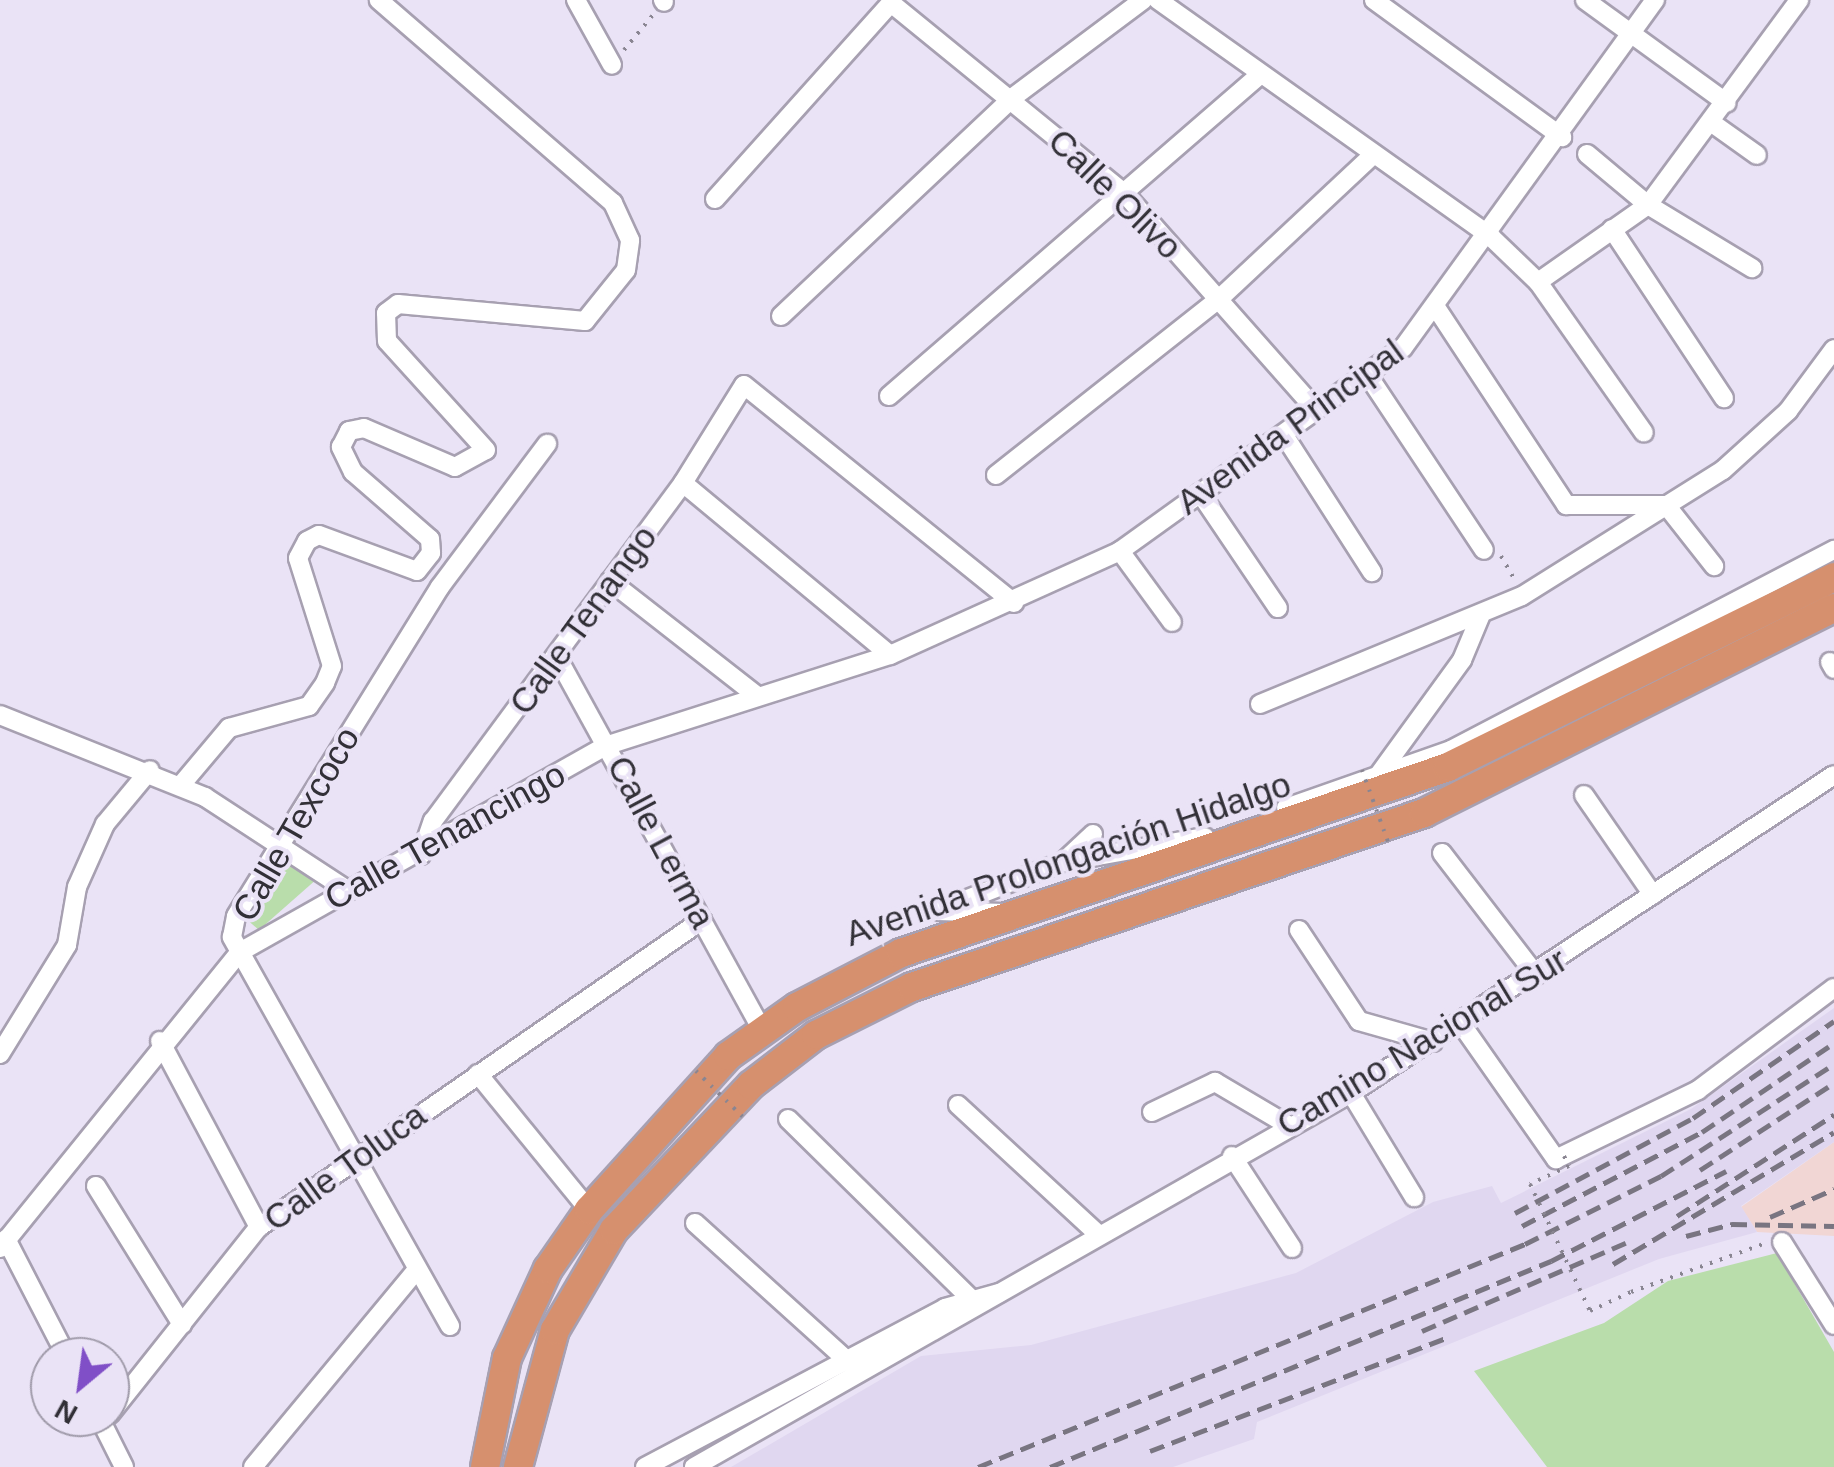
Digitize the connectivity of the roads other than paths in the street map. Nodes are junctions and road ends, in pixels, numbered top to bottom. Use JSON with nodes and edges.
{"nodes":[{"id":1,"x":379,"y":0,"type":"edge"},
{"id":2,"x":576,"y":0,"type":"edge"},
{"id":3,"x":1142,"y":0,"type":"edge"},
{"id":4,"x":1158,"y":0,"type":"edge"},
{"id":5,"x":1374,"y":0,"type":"edge"},
{"id":6,"x":1585,"y":0,"type":"edge"},
{"id":7,"x":1655,"y":0,"type":"edge"},
{"id":8,"x":1796,"y":1,"type":"edge"},
{"id":9,"x":900,"y":4,"type":"edge"},
{"id":10,"x":1630,"y":33,"type":"junction"},
{"id":11,"x":612,"y":65,"type":"road end"},
{"id":12,"x":1259,"y":76,"type":"junction"},
{"id":13,"x":1012,"y":98,"type":"junction"},
{"id":14,"x":1727,"y":103,"type":"junction"},
{"id":15,"x":1712,"y":123,"type":"junction"},
{"id":16,"x":1562,"y":137,"type":"junction"},
{"id":17,"x":1588,"y":154,"type":"dead end"},
{"id":18,"x":1757,"y":155,"type":"dead end"},
{"id":19,"x":1372,"y":156,"type":"junction"},
{"id":20,"x":1126,"y":196,"type":"junction"},
{"id":21,"x":715,"y":199,"type":"dead end"},
{"id":22,"x":1648,"y":204,"type":"junction"},
{"id":23,"x":1612,"y":229,"type":"junction"},
{"id":24,"x":1491,"y":237,"type":"junction"},
{"id":25,"x":1752,"y":268,"type":"dead end"},
{"id":26,"x":1538,"y":282,"type":"junction"},
{"id":27,"x":1220,"y":299,"type":"junction"},
{"id":28,"x":1437,"y":310,"type":"junction"},
{"id":29,"x":781,"y":316,"type":"dead end"},
{"id":30,"x":1834,"y":348,"type":"edge"},
{"id":31,"x":1367,"y":374,"type":"junction"},
{"id":32,"x":888,"y":396,"type":"dead end"},
{"id":33,"x":1724,"y":398,"type":"dead end"},
{"id":34,"x":1314,"y":409,"type":"junction"},
{"id":35,"x":1644,"y":433,"type":"dead end"},
{"id":36,"x":1284,"y":435,"type":"junction"},
{"id":37,"x":547,"y":444,"type":"dead end"},
{"id":38,"x":996,"y":475,"type":"dead end"},
{"id":39,"x":684,"y":483,"type":"junction"},
{"id":40,"x":1200,"y":493,"type":"junction"},
{"id":41,"x":1666,"y":505,"type":"junction"},
{"id":42,"x":1484,"y":550,"type":"road end"},
{"id":43,"x":1834,"y":550,"type":"edge"},
{"id":44,"x":1120,"y":551,"type":"junction"},
{"id":45,"x":1714,"y":566,"type":"dead end"},
{"id":46,"x":1372,"y":572,"type":"dead end"},
{"id":47,"x":1834,"y":577,"type":"edge"},
{"id":48,"x":610,"y":580,"type":"junction"},
{"id":49,"x":1014,"y":603,"type":"junction"},
{"id":50,"x":1278,"y":608,"type":"dead end"},
{"id":51,"x":1834,"y":608,"type":"edge"},
{"id":52,"x":1480,"y":617,"type":"junction"},
{"id":53,"x":1172,"y":622,"type":"dead end"},
{"id":54,"x":890,"y":655,"type":"junction"},
{"id":55,"x":557,"y":657,"type":"junction"},
{"id":56,"x":757,"y":696,"type":"junction"},
{"id":57,"x":1260,"y":704,"type":"dead end"},
{"id":58,"x":0,"y":715,"type":"edge"},
{"id":59,"x":608,"y":745,"type":"junction"},
{"id":60,"x":150,"y":770,"type":"junction"},
{"id":61,"x":1370,"y":774,"type":"junction"},
{"id":62,"x":1834,"y":775,"type":"edge"},
{"id":63,"x":181,"y":785,"type":"junction"},
{"id":64,"x":1584,"y":795,"type":"dead end"},
{"id":65,"x":1093,"y":834,"type":"dead end"},
{"id":66,"x":283,"y":840,"type":"junction"},
{"id":67,"x":1442,"y":853,"type":"dead end"},
{"id":68,"x":421,"y":855,"type":"junction"},
{"id":69,"x":1063,"y":862,"type":"junction"},
{"id":70,"x":347,"y":890,"type":"junction"},
{"id":71,"x":1653,"y":895,"type":"junction"},
{"id":72,"x":1015,"y":915,"type":"junction"},
{"id":73,"x":702,"y":920,"type":"junction"},
{"id":74,"x":1299,"y":930,"type":"dead end"},
{"id":75,"x":240,"y":952,"type":"junction"},
{"id":76,"x":1536,"y":976,"type":"junction"},
{"id":77,"x":832,"y":984,"type":"junction"},
{"id":78,"x":1834,"y":988,"type":"edge"},
{"id":79,"x":851,"y":1016,"type":"junction"},
{"id":80,"x":1462,"y":1025,"type":"junction"},
{"id":81,"x":762,"y":1030,"type":"junction"},
{"id":82,"x":160,"y":1041,"type":"junction"},
{"id":83,"x":1433,"y":1042,"type":"junction"},
{"id":84,"x":0,"y":1054,"type":"edge"},
{"id":85,"x":478,"y":1074,"type":"junction"},
{"id":86,"x":1351,"y":1092,"type":"junction"},
{"id":87,"x":958,"y":1105,"type":"dead end"},
{"id":88,"x":1152,"y":1112,"type":"dead end"},
{"id":89,"x":788,"y":1119,"type":"dead end"},
{"id":90,"x":1288,"y":1125,"type":"junction"},
{"id":91,"x":1232,"y":1156,"type":"junction"},
{"id":92,"x":348,"y":1158,"type":"junction"},
{"id":93,"x":96,"y":1186,"type":"dead end"},
{"id":94,"x":1414,"y":1198,"type":"dead end"},
{"id":95,"x":589,"y":1210,"type":"junction"},
{"id":96,"x":695,"y":1223,"type":"dead end"},
{"id":97,"x":260,"y":1227,"type":"junction"},
{"id":98,"x":1100,"y":1234,"type":"junction"},
{"id":99,"x":1782,"y":1242,"type":"road end"},
{"id":100,"x":3,"y":1244,"type":"edge"},
{"id":101,"x":1292,"y":1248,"type":"dead end"},
{"id":102,"x":416,"y":1271,"type":"junction"},
{"id":103,"x":975,"y":1303,"type":"junction"},
{"id":104,"x":182,"y":1324,"type":"junction"},
{"id":105,"x":450,"y":1326,"type":"dead end"},
{"id":106,"x":1834,"y":1326,"type":"edge"},
{"id":107,"x":56,"y":1337,"type":"edge"},
{"id":108,"x":846,"y":1358,"type":"junction"},
{"id":109,"x":861,"y":1378,"type":"junction"},
{"id":110,"x":130,"y":1387,"type":"edge"},
{"id":111,"x":112,"y":1437,"type":"edge"},
{"id":112,"x":124,"y":1467,"type":"edge"},
{"id":113,"x":253,"y":1467,"type":"edge"},
{"id":114,"x":485,"y":1467,"type":"edge"},
{"id":115,"x":518,"y":1467,"type":"edge"},
{"id":116,"x":645,"y":1467,"type":"edge"},
{"id":117,"x":694,"y":1467,"type":"edge"}],
"edges":[{"from":1,"to":63,"type":"street"},
{"from":2,"to":11,"type":"street"},
{"from":3,"to":13,"type":"street"},
{"from":4,"to":12,"type":"street"},
{"from":5,"to":16,"type":"street"},
{"from":6,"to":10,"type":"street"},
{"from":7,"to":10,"type":"street","name":"Avenida Principal"},
{"from":8,"to":14,"type":"street"},
{"from":9,"to":13,"type":"street","name":"Calle Olivo"},
{"from":9,"to":21,"type":"street"},
{"from":10,"to":14,"type":"street"},
{"from":10,"to":16,"type":"street","name":"Avenida Principal"},
{"from":12,"to":19,"type":"street"},
{"from":12,"to":20,"type":"street"},
{"from":13,"to":20,"type":"street","name":"Calle Olivo"},
{"from":13,"to":29,"type":"street"},
{"from":14,"to":15,"type":"street"},
{"from":15,"to":18,"type":"street"},
{"from":15,"to":22,"type":"street"},
{"from":16,"to":24,"type":"street","name":"Avenida Principal"},
{"from":17,"to":22,"type":"street"},
{"from":19,"to":24,"type":"street"},
{"from":19,"to":27,"type":"street"},
{"from":20,"to":27,"type":"street","name":"Calle Olivo"},
{"from":20,"to":32,"type":"street"},
{"from":22,"to":23,"type":"street"},
{"from":22,"to":25,"type":"street"},
{"from":23,"to":26,"type":"street"},
{"from":23,"to":33,"type":"street"},
{"from":24,"to":26,"type":"street"},
{"from":24,"to":28,"type":"street","name":"Avenida Principal"},
{"from":26,"to":35,"type":"street"},
{"from":27,"to":34,"type":"street","name":"Calle Olivo"},
{"from":27,"to":38,"type":"street"},
{"from":28,"to":31,"type":"street","name":"Avenida Principal"},
{"from":28,"to":41,"type":"street"},
{"from":30,"to":41,"type":"street"},
{"from":31,"to":34,"type":"street","name":"Avenida Principal"},
{"from":31,"to":42,"type":"street"},
{"from":34,"to":36,"type":"street","name":"Avenida Principal"},
{"from":36,"to":40,"type":"street","name":"Avenida Principal"},
{"from":36,"to":46,"type":"street"},
{"from":37,"to":66,"type":"street","name":"Calle Texcoco"},
{"from":39,"to":48,"type":"street","name":"Calle Tenango"},
{"from":39,"to":49,"type":"street","name":"Calle Tenango"},
{"from":39,"to":54,"type":"street"},
{"from":40,"to":44,"type":"street","name":"Avenida Principal"},
{"from":40,"to":50,"type":"street"},
{"from":41,"to":45,"type":"street"},
{"from":41,"to":52,"type":"street"},
{"from":43,"to":61,"type":"street"},
{"from":44,"to":49,"type":"street","name":"Avenida Principal"},
{"from":44,"to":53,"type":"street"},
{"from":47,"to":72,"type":"highway","name":"Avenida Prolongación Hidalgo"},
{"from":48,"to":55,"type":"street","name":"Calle Tenango"},
{"from":48,"to":56,"type":"street"},
{"from":49,"to":54,"type":"street","name":"Calle Tenancingo"},
{"from":51,"to":79,"type":"highway","name":"Avenida Prolongación Hidalgo"},
{"from":52,"to":57,"type":"street"},
{"from":52,"to":61,"type":"street"},
{"from":54,"to":56,"type":"street","name":"Calle Tenancingo"},
{"from":55,"to":59,"type":"street","name":"Calle Lerma"},
{"from":55,"to":68,"type":"street","name":"Calle Tenango"},
{"from":56,"to":59,"type":"street","name":"Calle Tenancingo"},
{"from":58,"to":60,"type":"street"},
{"from":59,"to":68,"type":"street","name":"Calle Tenancingo"},
{"from":59,"to":73,"type":"street","name":"Calle Lerma"},
{"from":60,"to":63,"type":"street"},
{"from":60,"to":84,"type":"street"},
{"from":61,"to":69,"type":"street"},
{"from":62,"to":71,"type":"street","name":"Camino Nacional Sur"},
{"from":63,"to":66,"type":"street"},
{"from":64,"to":71,"type":"street"},
{"from":65,"to":69,"type":"street"},
{"from":66,"to":70,"type":"street"},
{"from":66,"to":75,"type":"street","name":"Calle Texcoco"},
{"from":67,"to":76,"type":"street"},
{"from":68,"to":70,"type":"street","name":"Calle Tenancingo"},
{"from":69,"to":72,"type":"street"},
{"from":70,"to":75,"type":"street","name":"Calle Tenancingo"},
{"from":71,"to":76,"type":"street","name":"Camino Nacional Sur"},
{"from":72,"to":77,"type":"highway","name":"Avenida Prolongación Hidalgo"},
{"from":73,"to":81,"type":"street","name":"Calle Lerma"},
{"from":73,"to":85,"type":"street","name":"Calle Toluca"},
{"from":74,"to":83,"type":"street"},
{"from":75,"to":82,"type":"street","name":"Calle Tenancingo"},
{"from":75,"to":92,"type":"street","name":"Calle Texcoco"},
{"from":76,"to":80,"type":"street","name":"Camino Nacional Sur"},
{"from":77,"to":79,"type":"highway"},
{"from":77,"to":81,"type":"highway","name":"Avenida Prolongación Hidalgo"},
{"from":78,"to":80,"type":"street"},
{"from":79,"to":115,"type":"highway","name":"Avenida Prolongación Hidalgo"},
{"from":80,"to":83,"type":"street","name":"Camino Nacional Sur"},
{"from":81,"to":95,"type":"highway","name":"Avenida Prolongación Hidalgo"},
{"from":82,"to":97,"type":"street"},
{"from":82,"to":100,"type":"street","name":"Calle Tenancingo"},
{"from":83,"to":86,"type":"street","name":"Camino Nacional Sur"},
{"from":85,"to":92,"type":"street","name":"Calle Toluca"},
{"from":85,"to":95,"type":"street"},
{"from":86,"to":90,"type":"street","name":"Camino Nacional Sur"},
{"from":86,"to":94,"type":"street"},
{"from":87,"to":98,"type":"street"},
{"from":88,"to":90,"type":"street"},
{"from":89,"to":103,"type":"street"},
{"from":90,"to":91,"type":"street","name":"Camino Nacional Sur"},
{"from":91,"to":98,"type":"street","name":"Camino Nacional Sur"},
{"from":91,"to":101,"type":"street"},
{"from":92,"to":97,"type":"street","name":"Calle Toluca"},
{"from":92,"to":102,"type":"street","name":"Calle Texcoco"},
{"from":93,"to":104,"type":"street"},
{"from":95,"to":114,"type":"highway","name":"Avenida Prolongación Hidalgo"},
{"from":96,"to":108,"type":"street"},
{"from":97,"to":104,"type":"street","name":"Calle Toluca"},
{"from":98,"to":103,"type":"street","name":"Camino Nacional Sur"},
{"from":99,"to":106,"type":"street"},
{"from":100,"to":107,"type":"street"},
{"from":102,"to":105,"type":"street","name":"Calle Texcoco"},
{"from":102,"to":113,"type":"street"},
{"from":103,"to":108,"type":"street","name":"Camino Nacional Sur"},
{"from":103,"to":109,"type":"street","name":"Camino Nacional Sur"},
{"from":104,"to":110,"type":"street","name":"Calle Toluca"},
{"from":108,"to":109,"type":"street"},
{"from":108,"to":116,"type":"street","name":"Camino Nacional Sur"},
{"from":109,"to":117,"type":"street","name":"Camino Nacional Sur"},
{"from":111,"to":112,"type":"street"}]}
